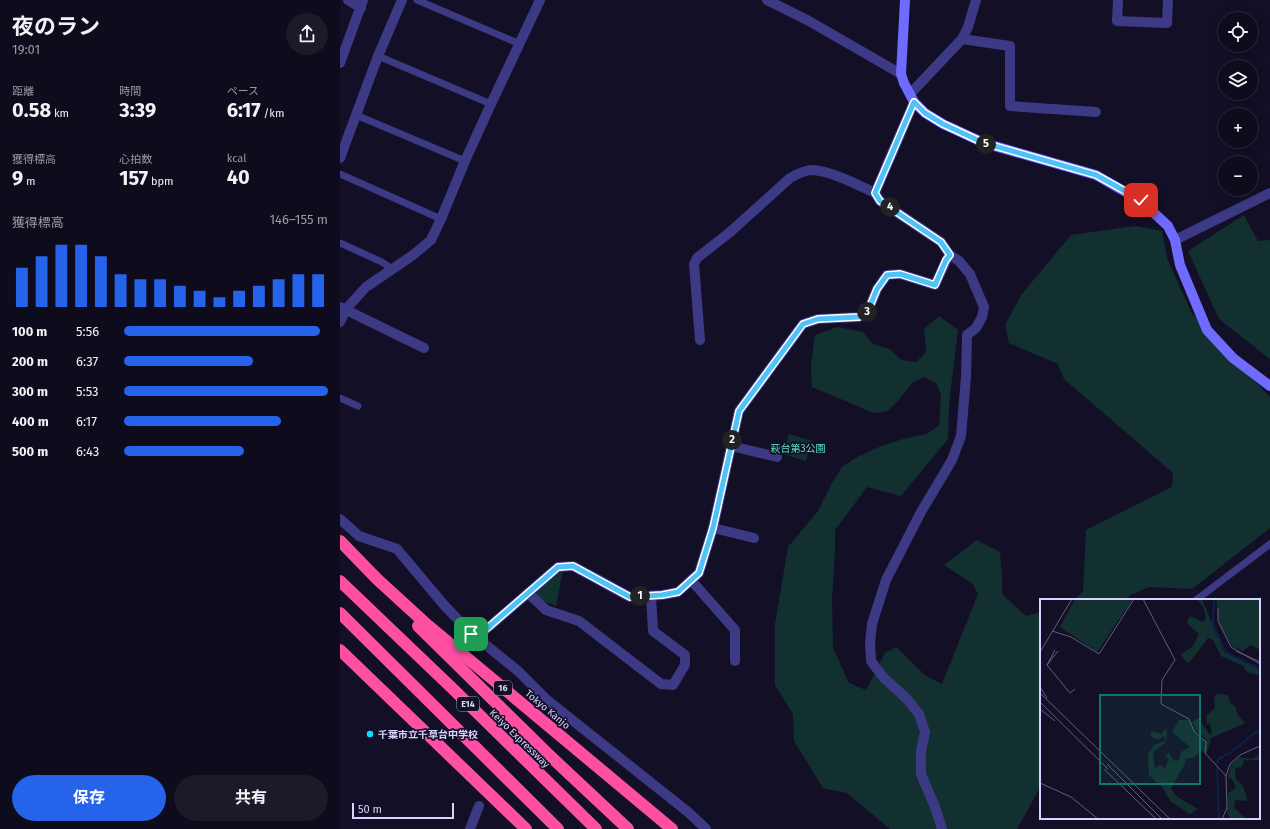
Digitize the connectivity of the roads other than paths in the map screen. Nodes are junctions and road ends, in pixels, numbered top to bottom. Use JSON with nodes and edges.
{"nodes":[{"id":1,"x":348,"y":0,"type":"edge"},
{"id":2,"x":402,"y":0,"type":"edge"},
{"id":3,"x":417,"y":0,"type":"edge"},
{"id":4,"x":540,"y":0,"type":"edge"},
{"id":5,"x":766,"y":0,"type":"edge"},
{"id":6,"x":905,"y":0,"type":"edge"},
{"id":7,"x":976,"y":0,"type":"edge"},
{"id":8,"x":1118,"y":0,"type":"edge"},
{"id":9,"x":1168,"y":0,"type":"edge"},
{"id":10,"x":362,"y":4,"type":"edge"},
{"id":11,"x":962,"y":39,"type":"junction"},
{"id":12,"x":520,"y":44,"type":"junction"},
{"id":13,"x":378,"y":56,"type":"junction"},
{"id":14,"x":340,"y":63,"type":"edge"},
{"id":15,"x":901,"y":74,"type":"junction"},
{"id":16,"x":912,"y":98,"type":"junction"},
{"id":17,"x":491,"y":104,"type":"junction"},
{"id":18,"x":1096,"y":112,"type":"dead end"},
{"id":19,"x":356,"y":116,"type":"junction"},
{"id":20,"x":340,"y":158,"type":"edge"},
{"id":21,"x":465,"y":161,"type":"junction"},
{"id":22,"x":340,"y":174,"type":"edge"},
{"id":23,"x":875,"y":193,"type":"junction"},
{"id":24,"x":1270,"y":193,"type":"edge"},
{"id":25,"x":441,"y":219,"type":"junction"},
{"id":26,"x":1175,"y":240,"type":"junction"},
{"id":27,"x":340,"y":243,"type":"edge"},
{"id":28,"x":950,"y":255,"type":"junction"},
{"id":29,"x":392,"y":269,"type":"junction"},
{"id":30,"x":343,"y":308,"type":"edge"},
{"id":31,"x":340,"y":322,"type":"edge"},
{"id":32,"x":700,"y":340,"type":"dead end"},
{"id":33,"x":424,"y":348,"type":"dead end"},
{"id":34,"x":1270,"y":386,"type":"edge"},
{"id":35,"x":340,"y":398,"type":"edge"},
{"id":36,"x":358,"y":406,"type":"dead end"},
{"id":37,"x":731,"y":446,"type":"junction"},
{"id":38,"x":777,"y":457,"type":"dead end"},
{"id":39,"x":340,"y":519,"type":"edge"},
{"id":40,"x":713,"y":528,"type":"junction"},
{"id":41,"x":754,"y":538,"type":"dead end"},
{"id":42,"x":340,"y":541,"type":"edge"},
{"id":43,"x":1270,"y":544,"type":"edge"},
{"id":44,"x":340,"y":545,"type":"edge"},
{"id":45,"x":691,"y":580,"type":"junction"},
{"id":46,"x":340,"y":581,"type":"edge"},
{"id":47,"x":528,"y":593,"type":"junction"},
{"id":48,"x":651,"y":596,"type":"junction"},
{"id":49,"x":1197,"y":599,"type":"edge"},
{"id":50,"x":340,"y":613,"type":"edge"},
{"id":51,"x":476,"y":638,"type":"junction"},
{"id":52,"x":340,"y":650,"type":"edge"},
{"id":53,"x":735,"y":661,"type":"dead end"},
{"id":54,"x":479,"y":806,"type":"dead end"},
{"id":55,"x":470,"y":829,"type":"edge"},
{"id":56,"x":526,"y":829,"type":"edge"},
{"id":57,"x":558,"y":829,"type":"edge"},
{"id":58,"x":596,"y":829,"type":"edge"},
{"id":59,"x":628,"y":829,"type":"edge"},
{"id":60,"x":672,"y":829,"type":"edge"},
{"id":61,"x":706,"y":829,"type":"edge"},
{"id":62,"x":942,"y":829,"type":"edge"}],
"edges":[{"from":1,"to":10,"type":"street"},
{"from":2,"to":13,"type":"street"},
{"from":3,"to":12,"type":"lane"},
{"from":4,"to":12,"type":"street"},
{"from":5,"to":15,"type":"street"},
{"from":6,"to":15,"type":"street"},
{"from":7,"to":11,"type":"street"},
{"from":8,"to":9,"type":"street"},
{"from":10,"to":14,"type":"street"},
{"from":11,"to":16,"type":"street"},
{"from":11,"to":18,"type":"street"},
{"from":12,"to":17,"type":"street"},
{"from":13,"to":17,"type":"lane"},
{"from":13,"to":19,"type":"street"},
{"from":15,"to":16,"type":"street"},
{"from":16,"to":23,"type":"street"},
{"from":16,"to":26,"type":"street"},
{"from":17,"to":21,"type":"street"},
{"from":19,"to":20,"type":"street"},
{"from":19,"to":21,"type":"lane"},
{"from":21,"to":25,"type":"street"},
{"from":22,"to":25,"type":"lane"},
{"from":23,"to":28,"type":"street"},
{"from":23,"to":32,"type":"street"},
{"from":24,"to":26,"type":"street"},
{"from":25,"to":29,"type":"street"},
{"from":26,"to":34,"type":"street"},
{"from":27,"to":29,"type":"lane"},
{"from":28,"to":37,"type":"street"},
{"from":28,"to":62,"type":"street"},
{"from":29,"to":30,"type":"street"},
{"from":30,"to":31,"type":"street"},
{"from":30,"to":33,"type":"street"},
{"from":35,"to":36,"type":"lane"},
{"from":37,"to":38,"type":"street"},
{"from":37,"to":40,"type":"street"},
{"from":39,"to":51,"type":"street"},
{"from":40,"to":41,"type":"street"},
{"from":40,"to":45,"type":"street"},
{"from":42,"to":60,"type":"highway","name":"Tokyo Kanjo","number":"16"},
{"from":43,"to":49,"type":"lane"},
{"from":44,"to":59,"type":"highway"},
{"from":45,"to":48,"type":"street"},
{"from":45,"to":53,"type":"street"},
{"from":46,"to":58,"type":"highway","name":"Keiyo Expressway","number":"E14"},
{"from":47,"to":48,"type":"street"},
{"from":47,"to":48,"type":"street"},
{"from":47,"to":51,"type":"street"},
{"from":50,"to":57,"type":"highway","number":"E14"},
{"from":51,"to":61,"type":"street"},
{"from":52,"to":56,"type":"highway"},
{"from":54,"to":55,"type":"street"}]}
